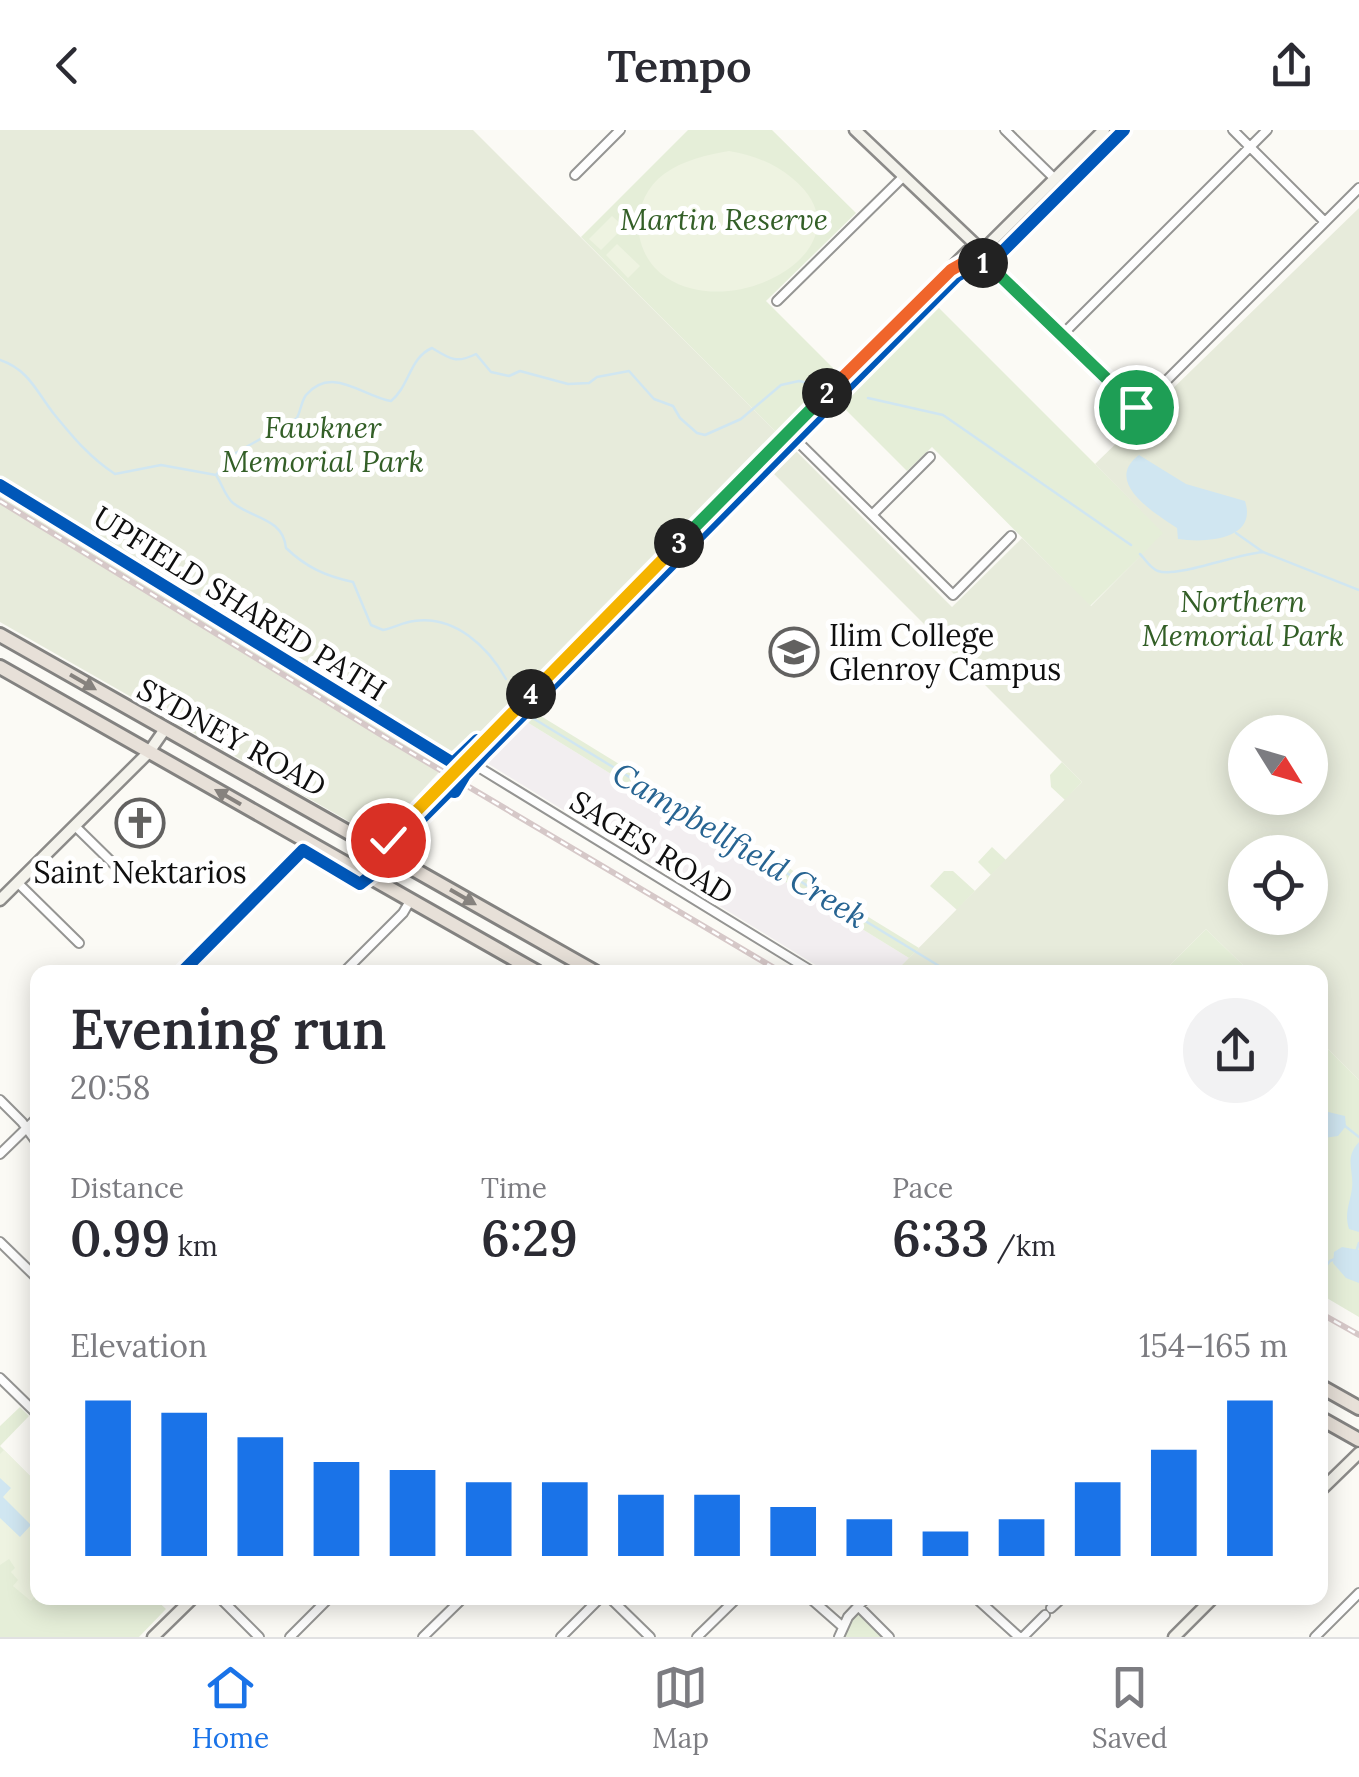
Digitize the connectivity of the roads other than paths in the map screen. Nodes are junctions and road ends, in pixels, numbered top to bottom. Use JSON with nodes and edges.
{"nodes":[{"id":1,"x":620,"y":130,"type":"edge"},
{"id":2,"x":856,"y":130,"type":"edge"},
{"id":3,"x":1005,"y":130,"type":"edge"},
{"id":4,"x":1104,"y":130,"type":"edge"},
{"id":5,"x":1233,"y":130,"type":"edge"},
{"id":6,"x":1267,"y":130,"type":"edge"},
{"id":7,"x":1250,"y":147,"type":"junction"},
{"id":8,"x":575,"y":175,"type":"dead end"},
{"id":9,"x":903,"y":177,"type":"junction"},
{"id":10,"x":1054,"y":179,"type":"junction"},
{"id":11,"x":1359,"y":188,"type":"edge"},
{"id":12,"x":1326,"y":222,"type":"junction"},
{"id":13,"x":975,"y":252,"type":"junction"},
{"id":14,"x":777,"y":300,"type":"dead end"},
{"id":15,"x":1061,"y":336,"type":"junction"},
{"id":16,"x":788,"y":432,"type":"junction"},
{"id":17,"x":930,"y":458,"type":"dead end"},
{"id":18,"x":872,"y":515,"type":"junction"},
{"id":19,"x":1011,"y":536,"type":"dead end"},
{"id":20,"x":0,"y":635,"type":"edge"},
{"id":21,"x":0,"y":667,"type":"edge"},
{"id":22,"x":166,"y":729,"type":"junction"},
{"id":23,"x":149,"y":752,"type":"junction"},
{"id":24,"x":467,"y":760,"type":"junction"},
{"id":25,"x":74,"y":826,"type":"junction"},
{"id":26,"x":307,"y":842,"type":"junction"},
{"id":27,"x":378,"y":849,"type":"junction"},
{"id":28,"x":360,"y":872,"type":"junction"},
{"id":29,"x":129,"y":878,"type":"dead end"},
{"id":30,"x":18,"y":882,"type":"junction"},
{"id":31,"x":0,"y":900,"type":"edge"},
{"id":32,"x":410,"y":900,"type":"junction"},
{"id":33,"x":79,"y":943,"type":"dead end"},
{"id":34,"x":189,"y":965,"type":"edge"},
{"id":35,"x":351,"y":965,"type":"edge"},
{"id":36,"x":512,"y":965,"type":"edge"},
{"id":37,"x":583,"y":965,"type":"edge"},
{"id":38,"x":802,"y":965,"type":"edge"},
{"id":39,"x":0,"y":1100,"type":"edge"},
{"id":40,"x":30,"y":1124,"type":"edge"},
{"id":41,"x":26,"y":1128,"type":"junction"},
{"id":42,"x":30,"y":1133,"type":"edge"},
{"id":43,"x":0,"y":1154,"type":"edge"},
{"id":44,"x":0,"y":1242,"type":"edge"},
{"id":45,"x":30,"y":1272,"type":"edge"},
{"id":46,"x":0,"y":1378,"type":"edge"},
{"id":47,"x":1328,"y":1391,"type":"edge"},
{"id":48,"x":30,"y":1405,"type":"edge"},
{"id":49,"x":1359,"y":1408,"type":"edge"},
{"id":50,"x":1328,"y":1423,"type":"edge"},
{"id":51,"x":1359,"y":1440,"type":"edge"},
{"id":52,"x":1356,"y":1459,"type":"edge"},
{"id":53,"x":1328,"y":1485,"type":"edge"},
{"id":54,"x":1359,"y":1593,"type":"edge"},
{"id":55,"x":185,"y":1605,"type":"edge"},
{"id":56,"x":227,"y":1605,"type":"edge"},
{"id":57,"x":322,"y":1605,"type":"edge"},
{"id":58,"x":456,"y":1605,"type":"edge"},
{"id":59,"x":593,"y":1605,"type":"edge"},
{"id":60,"x":617,"y":1605,"type":"edge"},
{"id":61,"x":730,"y":1605,"type":"edge"},
{"id":62,"x":818,"y":1605,"type":"edge"},
{"id":63,"x":984,"y":1605,"type":"edge"},
{"id":64,"x":1054,"y":1605,"type":"edge"},
{"id":65,"x":1206,"y":1605,"type":"edge"},
{"id":66,"x":858,"y":1606,"type":"joint"},
{"id":67,"x":843,"y":1627,"type":"junction"},
{"id":68,"x":153,"y":1637,"type":"edge"},
{"id":69,"x":259,"y":1637,"type":"edge"},
{"id":70,"x":290,"y":1637,"type":"edge"},
{"id":71,"x":424,"y":1637,"type":"edge"},
{"id":72,"x":561,"y":1637,"type":"edge"},
{"id":73,"x":650,"y":1637,"type":"edge"},
{"id":74,"x":697,"y":1637,"type":"edge"},
{"id":75,"x":839,"y":1637,"type":"edge"},
{"id":76,"x":889,"y":1637,"type":"edge"},
{"id":77,"x":1021,"y":1637,"type":"edge"},
{"id":78,"x":1174,"y":1637,"type":"edge"},
{"id":79,"x":1315,"y":1637,"type":"edge"}],
"edges":[{"from":1,"to":8,"type":"street"},
{"from":2,"to":9,"type":"street"},
{"from":3,"to":10,"type":"street"},
{"from":4,"to":10,"type":"street"},
{"from":5,"to":7,"type":"street"},
{"from":6,"to":7,"type":"street"},
{"from":7,"to":12,"type":"street"},
{"from":7,"to":15,"type":"street"},
{"from":9,"to":13,"type":"street"},
{"from":9,"to":14,"type":"street"},
{"from":10,"to":13,"type":"street"},
{"from":11,"to":12,"type":"street"},
{"from":12,"to":15,"type":"street"},
{"from":13,"to":15,"type":"street"},
{"from":13,"to":16,"type":"street"},
{"from":16,"to":18,"type":"street"},
{"from":16,"to":24,"type":"street"},
{"from":17,"to":18,"type":"street"},
{"from":18,"to":19,"type":"street"},
{"from":20,"to":22,"type":"highway","name":"SYDNEY ROAD","one_way":true},
{"from":21,"to":23,"type":"highway","name":"SYDNEY ROAD"},
{"from":22,"to":23,"type":"street"},
{"from":22,"to":27,"type":"highway","name":"SYDNEY ROAD"},
{"from":23,"to":25,"type":"street"},
{"from":26,"to":23,"type":"highway","name":"SYDNEY ROAD","one_way":true},
{"from":24,"to":27,"type":"street"},
{"from":24,"to":38,"type":"street","name":"SAGES ROAD"},
{"from":25,"to":29,"type":"street"},
{"from":25,"to":30,"type":"street"},
{"from":26,"to":28,"type":"highway","name":"SYDNEY ROAD"},
{"from":26,"to":34,"type":"street"},
{"from":27,"to":28,"type":"street"},
{"from":27,"to":37,"type":"highway","name":"SYDNEY ROAD","one_way":true},
{"from":28,"to":32,"type":"highway","name":"SYDNEY ROAD"},
{"from":30,"to":31,"type":"street"},
{"from":30,"to":33,"type":"street"},
{"from":32,"to":35,"type":"street"},
{"from":32,"to":36,"type":"highway","name":"SYDNEY ROAD"},
{"from":39,"to":41,"type":"street"},
{"from":40,"to":41,"type":"street"},
{"from":41,"to":42,"type":"street"},
{"from":41,"to":43,"type":"street"},
{"from":44,"to":45,"type":"street"},
{"from":46,"to":48,"type":"street"},
{"from":47,"to":49,"type":"highway"},
{"from":50,"to":51,"type":"highway"},
{"from":52,"to":53,"type":"street"},
{"from":54,"to":79,"type":"street"},
{"from":55,"to":68,"type":"street"},
{"from":56,"to":69,"type":"street"},
{"from":57,"to":70,"type":"street"},
{"from":58,"to":71,"type":"street"},
{"from":59,"to":72,"type":"street"},
{"from":60,"to":73,"type":"street"},
{"from":61,"to":74,"type":"street"},
{"from":62,"to":67,"type":"street"},
{"from":63,"to":77,"type":"street"},
{"from":64,"to":77,"type":"street"},
{"from":65,"to":78,"type":"street"},
{"from":66,"to":67,"type":"street"},
{"from":66,"to":76,"type":"street"},
{"from":67,"to":75,"type":"street"}]}
